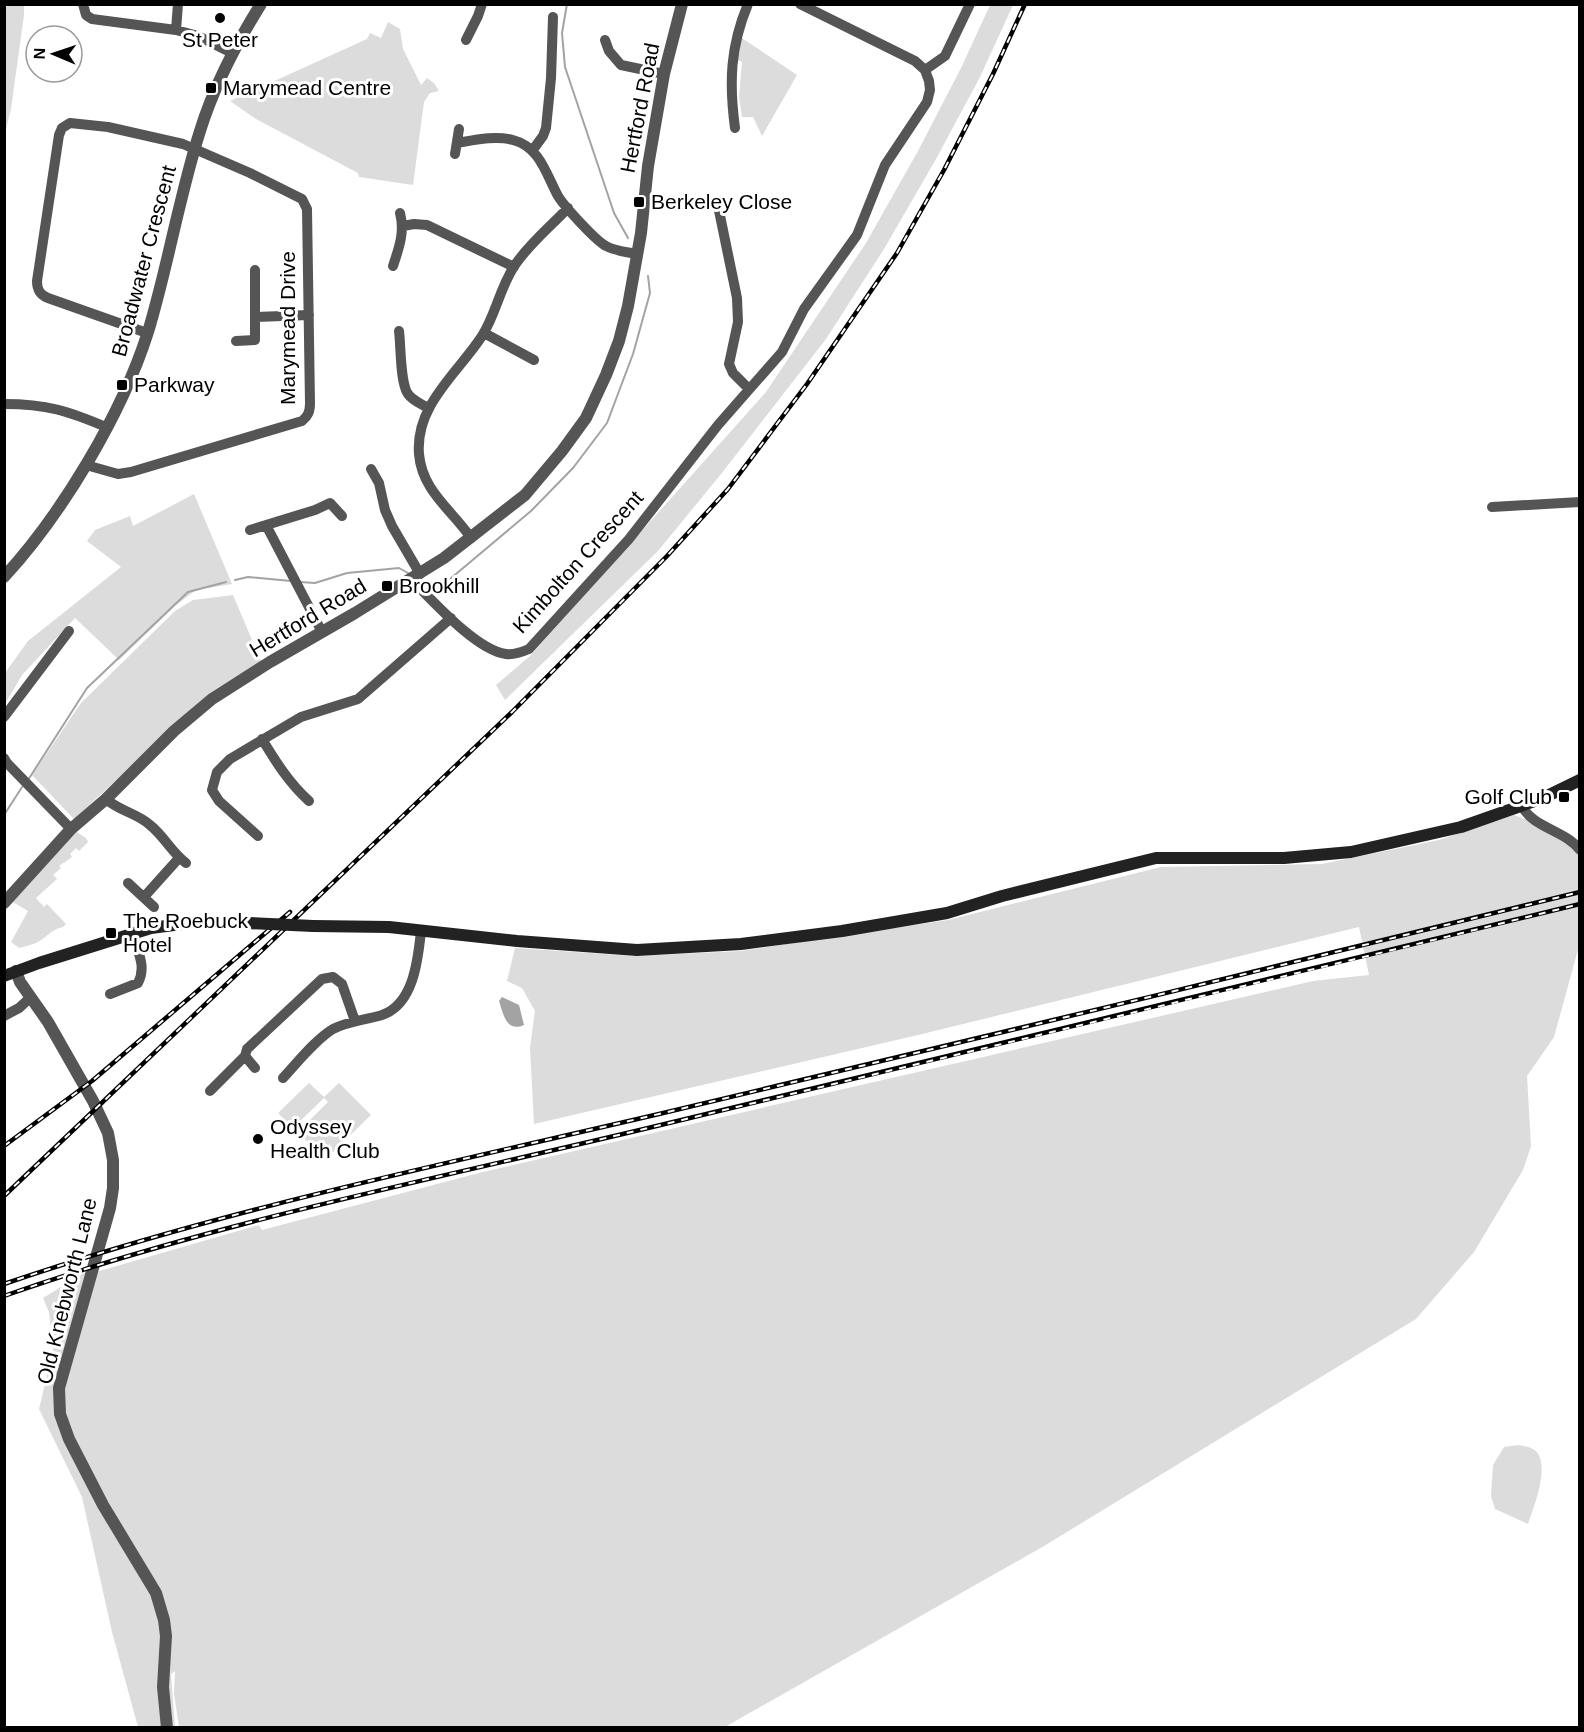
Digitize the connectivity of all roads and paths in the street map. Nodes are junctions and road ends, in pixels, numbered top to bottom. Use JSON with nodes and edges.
{"nodes":[{"id":1,"x":83,"y":4,"type":"edge"},
{"id":2,"x":178,"y":4,"type":"edge"},
{"id":3,"x":261,"y":4,"type":"edge"},
{"id":4,"x":482,"y":4,"type":"edge"},
{"id":5,"x":682,"y":4,"type":"edge"},
{"id":6,"x":748,"y":4,"type":"edge"},
{"id":7,"x":800,"y":4,"type":"edge"},
{"id":8,"x":970,"y":4,"type":"edge"},
{"id":9,"x":817,"y":8,"type":"edge"},
{"id":10,"x":550,"y":22,"type":"dead end"},
{"id":11,"x":176,"y":30,"type":"junction"},
{"id":12,"x":466,"y":40,"type":"dead end"},
{"id":13,"x":605,"y":40,"type":"dead end"},
{"id":14,"x":232,"y":52,"type":"junction"},
{"id":15,"x":925,"y":70,"type":"junction"},
{"id":16,"x":664,"y":74,"type":"junction"},
{"id":17,"x":735,"y":128,"type":"dead end"},
{"id":18,"x":459,"y":129,"type":"dead end"},
{"id":19,"x":195,"y":148,"type":"junction"},
{"id":20,"x":532,"y":151,"type":"junction"},
{"id":21,"x":717,"y":201,"type":"dead end"},
{"id":22,"x":568,"y":208,"type":"junction"},
{"id":23,"x":400,"y":213,"type":"dead end"},
{"id":24,"x":403,"y":225,"type":"junction"},
{"id":25,"x":638,"y":254,"type":"junction"},
{"id":26,"x":393,"y":266,"type":"dead end"},
{"id":27,"x":514,"y":267,"type":"junction"},
{"id":28,"x":255,"y":270,"type":"dead end"},
{"id":29,"x":309,"y":315,"type":"junction"},
{"id":30,"x":256,"y":317,"type":"junction"},
{"id":31,"x":147,"y":333,"type":"junction"},
{"id":32,"x":484,"y":333,"type":"junction"},
{"id":33,"x":403,"y":338,"type":"dead end"},
{"id":34,"x":236,"y":341,"type":"dead end"},
{"id":35,"x":529,"y":354,"type":"dead end"},
{"id":36,"x":749,"y":389,"type":"junction"},
{"id":37,"x":4,"y":404,"type":"edge"},
{"id":38,"x":429,"y":408,"type":"junction"},
{"id":39,"x":106,"y":427,"type":"junction"},
{"id":40,"x":86,"y":465,"type":"junction"},
{"id":41,"x":371,"y":469,"type":"dead end"},
{"id":42,"x":1580,"y":502,"type":"edge"},
{"id":43,"x":1492,"y":507,"type":"dead end"},
{"id":44,"x":342,"y":516,"type":"dead end"},
{"id":45,"x":266,"y":525,"type":"junction"},
{"id":46,"x":250,"y":530,"type":"dead end"},
{"id":47,"x":471,"y":538,"type":"junction"},
{"id":48,"x":415,"y":576,"type":"junction"},
{"id":49,"x":4,"y":577,"type":"edge"},
{"id":50,"x":451,"y":618,"type":"junction"},
{"id":51,"x":69,"y":631,"type":"dead end"},
{"id":52,"x":322,"y":632,"type":"junction"},
{"id":53,"x":4,"y":717,"type":"edge"},
{"id":54,"x":262,"y":739,"type":"junction"},
{"id":55,"x":4,"y":758,"type":"edge"},
{"id":56,"x":1580,"y":780,"type":"edge"},
{"id":57,"x":106,"y":799,"type":"junction"},
{"id":58,"x":309,"y":801,"type":"dead end"},
{"id":59,"x":1522,"y":806,"type":"junction"},
{"id":60,"x":71,"y":829,"type":"junction"},
{"id":61,"x":258,"y":836,"type":"dead end"},
{"id":62,"x":1580,"y":850,"type":"edge"},
{"id":63,"x":128,"y":883,"type":"dead end"},
{"id":64,"x":144,"y":897,"type":"junction"},
{"id":65,"x":4,"y":903,"type":"edge"},
{"id":66,"x":154,"y":907,"type":"dead end"},
{"id":67,"x":422,"y":931,"type":"junction"},
{"id":68,"x":133,"y":934,"type":"junction"},
{"id":69,"x":10,"y":974,"type":"edge"},
{"id":70,"x":110,"y":994,"type":"dead end"},
{"id":71,"x":31,"y":997,"type":"junction"},
{"id":72,"x":4,"y":1016,"type":"edge"},
{"id":73,"x":355,"y":1021,"type":"junction"},
{"id":74,"x":245,"y":1056,"type":"junction"},
{"id":75,"x":255,"y":1068,"type":"dead end"},
{"id":76,"x":283,"y":1078,"type":"dead end"},
{"id":77,"x":210,"y":1092,"type":"dead end"},
{"id":78,"x":167,"y":1728,"type":"edge"}],
"edges":[{"from":1,"to":11,"type":"street"},
{"from":2,"to":11,"type":"street"},
{"from":3,"to":14,"type":"street","name":"Broadwater Crescent"},
{"from":4,"to":12,"type":"street"},
{"from":5,"to":16,"type":"street","name":"Hertford Road"},
{"from":6,"to":17,"type":"street"},
{"from":7,"to":9,"type":"street"},
{"from":8,"to":15,"type":"street"},
{"from":9,"to":15,"type":"street"},
{"from":10,"to":20,"type":"street"},
{"from":11,"to":14,"type":"street"},
{"from":13,"to":16,"type":"street"},
{"from":14,"to":19,"type":"street","name":"Broadwater Crescent"},
{"from":15,"to":36,"type":"street","name":"Kimbolton Crescent"},
{"from":16,"to":25,"type":"street","name":"Hertford Road"},
{"from":18,"to":20,"type":"street"},
{"from":19,"to":29,"type":"street","name":"Marymead Drive"},
{"from":19,"to":31,"type":"street","name":"Broadwater Crescent"},
{"from":19,"to":31,"type":"street"},
{"from":20,"to":22,"type":"street"},
{"from":21,"to":36,"type":"street"},
{"from":22,"to":25,"type":"street"},
{"from":22,"to":27,"type":"street"},
{"from":23,"to":24,"type":"street"},
{"from":24,"to":26,"type":"street"},
{"from":24,"to":27,"type":"street"},
{"from":25,"to":47,"type":"street","name":"Hertford Road"},
{"from":27,"to":32,"type":"street"},
{"from":28,"to":30,"type":"street"},
{"from":29,"to":30,"type":"street"},
{"from":29,"to":40,"type":"street","name":"Marymead Drive"},
{"from":30,"to":34,"type":"street"},
{"from":31,"to":39,"type":"street","name":"Broadwater Crescent"},
{"from":32,"to":35,"type":"street"},
{"from":32,"to":38,"type":"street"},
{"from":33,"to":38,"type":"street"},
{"from":36,"to":50,"type":"street","name":"Kimbolton Crescent"},
{"from":37,"to":39,"type":"street"},
{"from":38,"to":47,"type":"street"},
{"from":39,"to":40,"type":"street","name":"Broadwater Crescent"},
{"from":40,"to":49,"type":"street","name":"Broadwater Crescent"},
{"from":41,"to":48,"type":"street","name":"Kimbolton Crescent"},
{"from":42,"to":43,"type":"street"},
{"from":44,"to":45,"type":"street"},
{"from":45,"to":46,"type":"street"},
{"from":45,"to":52,"type":"street"},
{"from":47,"to":48,"type":"street","name":"Hertford Road"},
{"from":48,"to":50,"type":"street","name":"Kimbolton Crescent"},
{"from":48,"to":52,"type":"street","name":"Hertford Road"},
{"from":50,"to":54,"type":"street"},
{"from":51,"to":53,"type":"street"},
{"from":52,"to":57,"type":"street","name":"Hertford Road"},
{"from":54,"to":58,"type":"street"},
{"from":54,"to":61,"type":"street"},
{"from":55,"to":60,"type":"street"},
{"from":56,"to":59,"type":"main road"},
{"from":57,"to":60,"type":"street","name":"Hertford Road"},
{"from":57,"to":64,"type":"street"},
{"from":59,"to":62,"type":"street"},
{"from":59,"to":67,"type":"main road"},
{"from":60,"to":65,"type":"street","name":"Hertford Road"},
{"from":63,"to":64,"type":"street"},
{"from":64,"to":66,"type":"street"},
{"from":67,"to":68,"type":"main road","bridge":true},
{"from":67,"to":73,"type":"street"},
{"from":68,"to":69,"type":"main road"},
{"from":68,"to":70,"type":"street"},
{"from":69,"to":71,"type":"street","name":"Old Knebworth Lane"},
{"from":71,"to":72,"type":"street"},
{"from":71,"to":78,"type":"street","name":"Old Knebworth Lane"},
{"from":73,"to":74,"type":"street"},
{"from":73,"to":76,"type":"street"},
{"from":74,"to":75,"type":"street"},
{"from":74,"to":77,"type":"street"}]}
